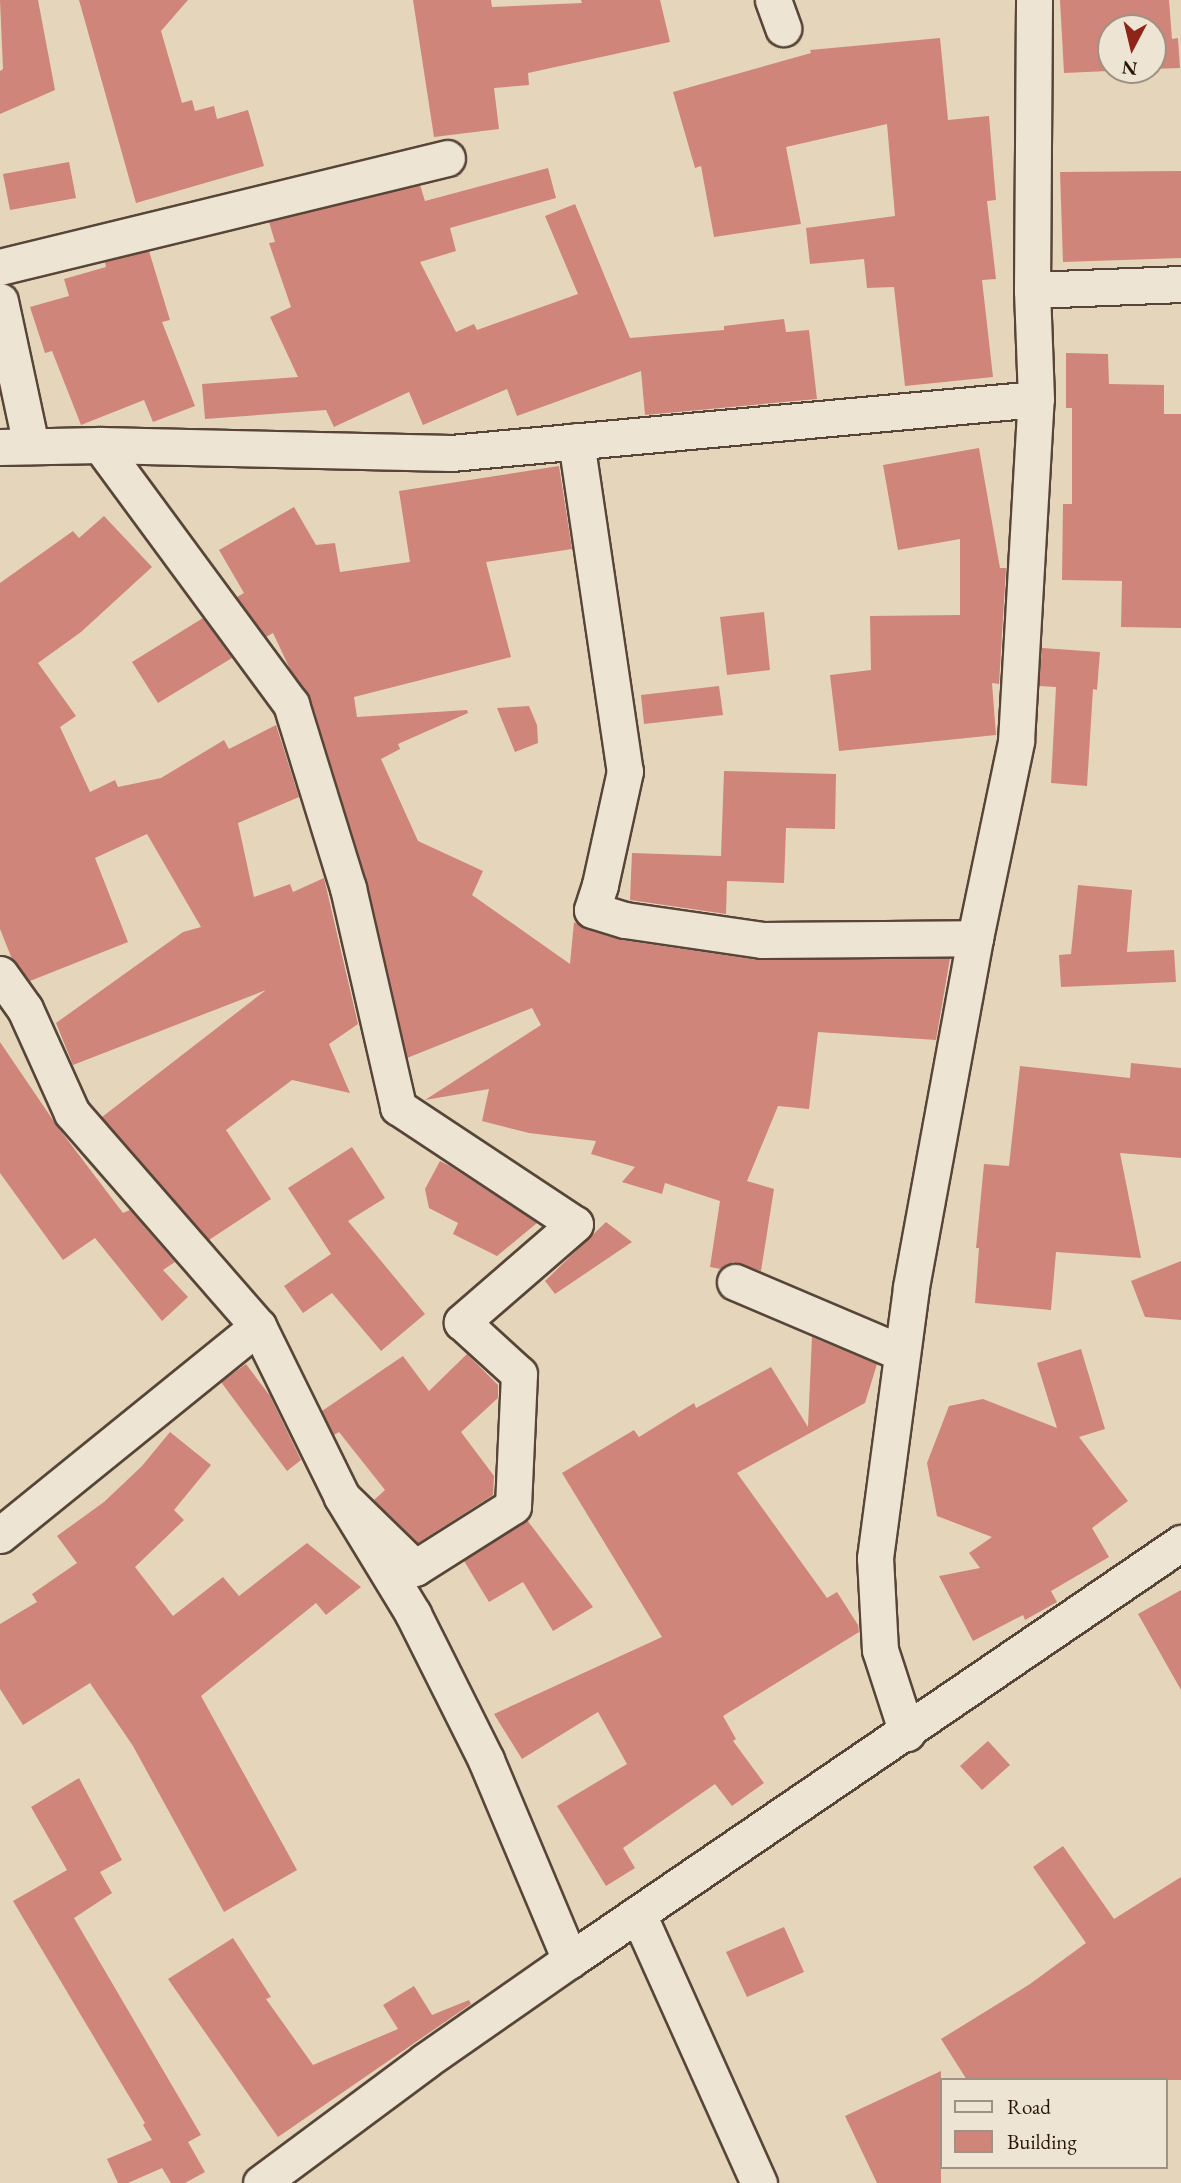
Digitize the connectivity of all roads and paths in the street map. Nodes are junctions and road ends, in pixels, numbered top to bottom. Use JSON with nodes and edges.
{"nodes":[{"id":1,"x":1034,"y":0,"type":"edge"},
{"id":2,"x":447,"y":158,"type":"dead end"},
{"id":3,"x":0,"y":267,"type":"edge"},
{"id":4,"x":1181,"y":284,"type":"edge"},
{"id":5,"x":1032,"y":290,"type":"junction"},
{"id":6,"x":0,"y":301,"type":"edge"},
{"id":7,"x":1036,"y":399,"type":"junction"},
{"id":8,"x":576,"y":441,"type":"junction"},
{"id":9,"x":100,"y":445,"type":"junction"},
{"id":10,"x":15,"y":446,"type":"edge"},
{"id":11,"x":975,"y":938,"type":"junction"},
{"id":12,"x":0,"y":974,"type":"edge"},
{"id":13,"x":13,"y":1018,"type":"edge"},
{"id":14,"x":735,"y":1282,"type":"dead end"},
{"id":15,"x":258,"y":1326,"type":"junction"},
{"id":16,"x":902,"y":1353,"type":"junction"},
{"id":17,"x":342,"y":1497,"type":"junction"},
{"id":18,"x":0,"y":1535,"type":"edge"},
{"id":19,"x":1181,"y":1543,"type":"edge"},
{"id":20,"x":907,"y":1733,"type":"junction"},
{"id":21,"x":638,"y":1914,"type":"junction"},
{"id":22,"x":570,"y":1960,"type":"junction"},
{"id":23,"x":261,"y":2183,"type":"edge"},
{"id":24,"x":759,"y":2183,"type":"edge"}],
"edges":[{"from":1,"to":5,"type":"street"},
{"from":2,"to":3,"type":"street"},
{"from":4,"to":5,"type":"street"},
{"from":5,"to":7,"type":"street"},
{"from":6,"to":10,"type":"street"},
{"from":7,"to":8,"type":"street"},
{"from":7,"to":11,"type":"street"},
{"from":8,"to":9,"type":"street"},
{"from":8,"to":11,"type":"street"},
{"from":9,"to":10,"type":"street"},
{"from":9,"to":17,"type":"street"},
{"from":11,"to":16,"type":"street"},
{"from":12,"to":13,"type":"street"},
{"from":13,"to":15,"type":"street"},
{"from":14,"to":16,"type":"street"},
{"from":15,"to":17,"type":"street"},
{"from":15,"to":18,"type":"street"},
{"from":16,"to":20,"type":"street"},
{"from":17,"to":22,"type":"street"},
{"from":19,"to":20,"type":"street"},
{"from":20,"to":21,"type":"street"},
{"from":21,"to":22,"type":"street"},
{"from":21,"to":24,"type":"street"},
{"from":22,"to":23,"type":"street"}]}
